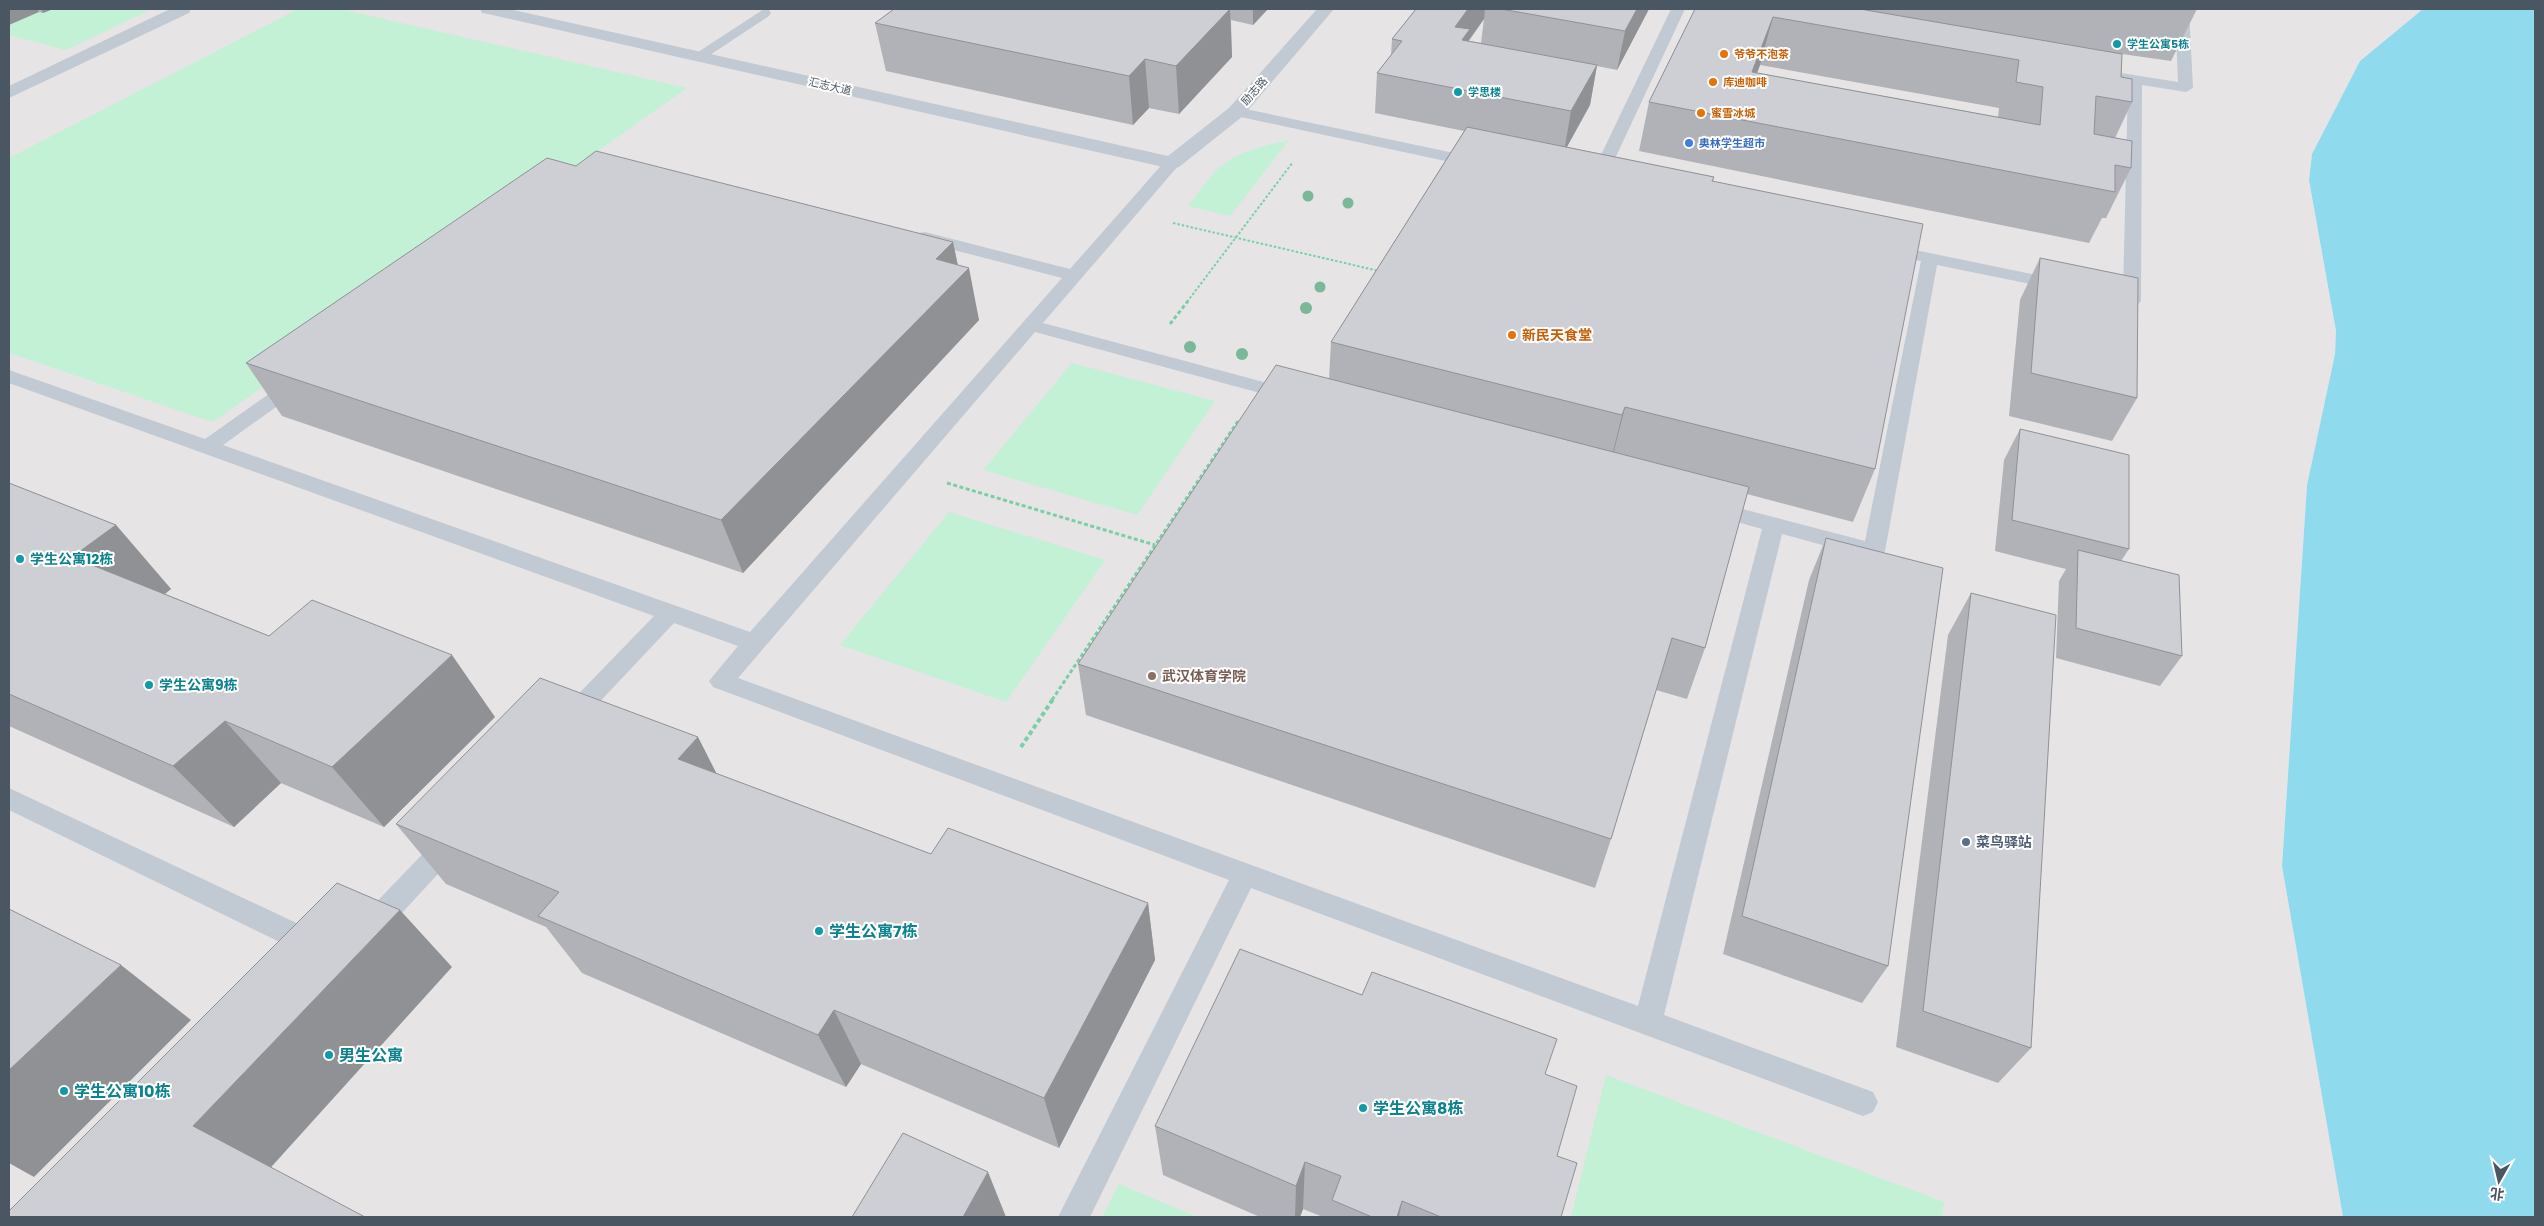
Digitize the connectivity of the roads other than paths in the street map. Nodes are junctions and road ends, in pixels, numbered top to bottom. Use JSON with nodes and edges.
{"nodes":[{"id":1,"x":183,"y":9,"type":"edge"},
{"id":2,"x":488,"y":9,"type":"edge"},
{"id":3,"x":1326,"y":9,"type":"edge"},
{"id":4,"x":1678,"y":9,"type":"edge"},
{"id":5,"x":2182,"y":9,"type":"edge"},
{"id":6,"x":764,"y":13,"type":"dead end"},
{"id":7,"x":699,"y":56,"type":"junction"},
{"id":8,"x":2106,"y":74,"type":"edge"},
{"id":9,"x":2135,"y":79,"type":"junction"},
{"id":10,"x":9,"y":93,"type":"edge"},
{"id":11,"x":1236,"y":112,"type":"junction"},
{"id":12,"x":1172,"y":163,"type":"junction"},
{"id":13,"x":1499,"y":167,"type":"edge"},
{"id":14,"x":1613,"y":191,"type":"edge"},
{"id":15,"x":906,"y":232,"type":"edge"},
{"id":16,"x":1901,"y":252,"type":"edge"},
{"id":17,"x":1930,"y":258,"type":"junction"},
{"id":18,"x":1074,"y":276,"type":"junction"},
{"id":19,"x":2074,"y":288,"type":"edge"},
{"id":20,"x":2113,"y":297,"type":"edge"},
{"id":21,"x":1031,"y":325,"type":"junction"},
{"id":22,"x":311,"y":374,"type":"edge"},
{"id":23,"x":9,"y":376,"type":"edge"},
{"id":24,"x":1308,"y":400,"type":"edge"},
{"id":25,"x":207,"y":447,"type":"junction"},
{"id":26,"x":1698,"y":504,"type":"edge"},
{"id":27,"x":1774,"y":524,"type":"junction"},
{"id":28,"x":670,"y":613,"type":"junction"},
{"id":29,"x":754,"y":643,"type":"junction"},
{"id":30,"x":554,"y":735,"type":"edge"},
{"id":31,"x":9,"y":798,"type":"edge"},
{"id":32,"x":464,"y":828,"type":"edge"},
{"id":33,"x":1245,"y":874,"type":"junction"},
{"id":34,"x":1648,"y":1022,"type":"junction"},
{"id":35,"x":1863,"y":1102,"type":"dead end"},
{"id":36,"x":1074,"y":1217,"type":"edge"}],
"edges":[{"from":1,"to":10,"type":"street"},
{"from":2,"to":7,"type":"street","name":"汇志大道"},
{"from":3,"to":11,"type":"street","name":"励志路"},
{"from":4,"to":14,"type":"lane"},
{"from":5,"to":9,"type":"lane"},
{"from":6,"to":7,"type":"lane"},
{"from":7,"to":12,"type":"street","name":"汇志大道"},
{"from":8,"to":9,"type":"lane"},
{"from":9,"to":20,"type":"lane"},
{"from":11,"to":12,"type":"street","name":"励志路"},
{"from":11,"to":13,"type":"lane"},
{"from":12,"to":18,"type":"lane"},
{"from":15,"to":18,"type":"lane"},
{"from":16,"to":17,"type":"lane"},
{"from":17,"to":19,"type":"lane"},
{"from":17,"to":27,"type":"lane"},
{"from":18,"to":21,"type":"lane"},
{"from":21,"to":24,"type":"lane"},
{"from":21,"to":29,"type":"lane"},
{"from":22,"to":25,"type":"lane"},
{"from":23,"to":25,"type":"lane"},
{"from":25,"to":28,"type":"lane"},
{"from":26,"to":27,"type":"lane"},
{"from":27,"to":34,"type":"lane"},
{"from":28,"to":29,"type":"lane"},
{"from":28,"to":30,"type":"lane"},
{"from":29,"to":33,"type":"lane"},
{"from":31,"to":32,"type":"lane"},
{"from":33,"to":34,"type":"lane"},
{"from":33,"to":36,"type":"lane"},
{"from":34,"to":35,"type":"lane"}]}
